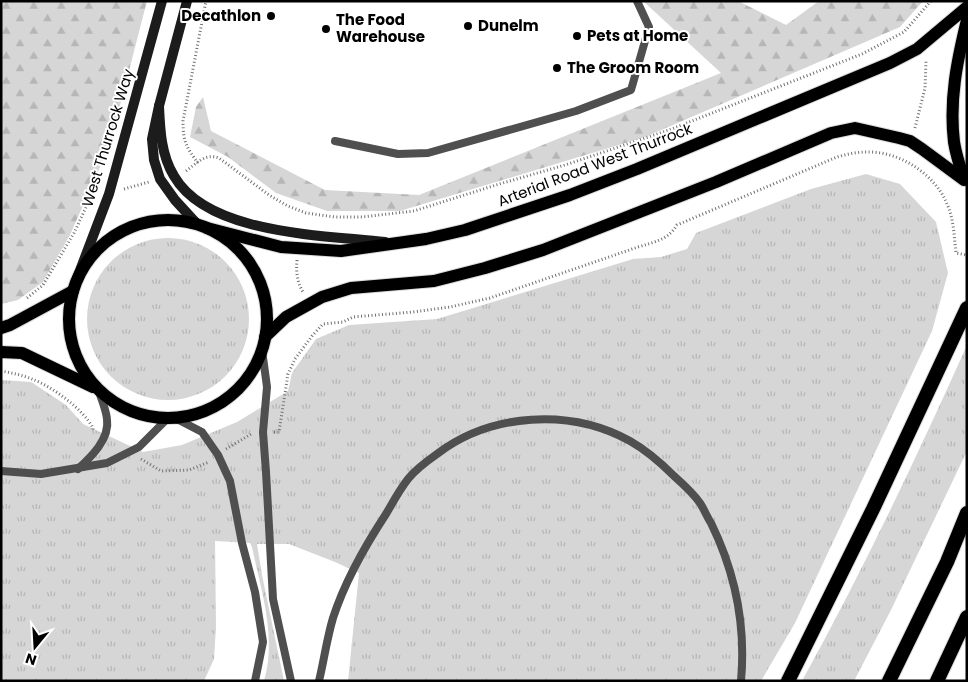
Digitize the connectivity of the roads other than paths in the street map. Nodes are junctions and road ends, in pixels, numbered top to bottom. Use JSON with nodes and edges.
{"nodes":[{"id":1,"x":162,"y":1,"type":"edge"},
{"id":2,"x":187,"y":1,"type":"edge"},
{"id":3,"x":637,"y":1,"type":"edge"},
{"id":4,"x":967,"y":7,"type":"edge"},
{"id":5,"x":967,"y":20,"type":"edge"},
{"id":6,"x":159,"y":106,"type":"junction"},
{"id":7,"x":335,"y":141,"type":"dead end"},
{"id":8,"x":965,"y":182,"type":"edge"},
{"id":9,"x":202,"y":226,"type":"junction"},
{"id":10,"x":400,"y":243,"type":"junction"},
{"id":11,"x":74,"y":286,"type":"junction"},
{"id":12,"x":967,"y":308,"type":"edge"},
{"id":13,"x":1,"y":328,"type":"edge"},
{"id":14,"x":264,"y":344,"type":"junction"},
{"id":15,"x":1,"y":352,"type":"edge"},
{"id":16,"x":98,"y":389,"type":"junction"},
{"id":17,"x":172,"y":418,"type":"junction"},
{"id":18,"x":78,"y":469,"type":"junction"},
{"id":19,"x":1,"y":470,"type":"edge"},
{"id":20,"x":967,"y":513,"type":"edge"},
{"id":21,"x":967,"y":617,"type":"edge"},
{"id":22,"x":256,"y":681,"type":"edge"},
{"id":23,"x":290,"y":681,"type":"edge"},
{"id":24,"x":319,"y":681,"type":"edge"},
{"id":25,"x":741,"y":681,"type":"edge"},
{"id":26,"x":788,"y":681,"type":"edge"},
{"id":27,"x":889,"y":681,"type":"edge"},
{"id":28,"x":937,"y":681,"type":"edge"}],
"edges":[{"from":1,"to":11,"type":"main road","name":"West Thurrock Way"},
{"from":2,"to":6,"type":"main road"},
{"from":3,"to":7,"type":"lane"},
{"from":4,"to":10,"type":"main road","name":"Arterial Road West Thurrock"},
{"from":5,"to":8,"type":"main road"},
{"from":6,"to":9,"type":"main road"},
{"from":6,"to":10,"type":"main road"},
{"from":8,"to":14,"type":"main road"},
{"from":9,"to":10,"type":"main road","name":"Arterial Road West Thurrock"},
{"from":9,"to":11,"type":"main road","name":"Arterial Road West Thurrock"},
{"from":9,"to":14,"type":"main road"},
{"from":11,"to":13,"type":"main road"},
{"from":11,"to":16,"type":"main road"},
{"from":12,"to":26,"type":"highway"},
{"from":14,"to":17,"type":"main road"},
{"from":14,"to":23,"type":"lane"},
{"from":15,"to":16,"type":"main road"},
{"from":16,"to":17,"type":"main road"},
{"from":16,"to":18,"type":"lane"},
{"from":17,"to":18,"type":"lane"},
{"from":17,"to":22,"type":"lane"},
{"from":18,"to":19,"type":"lane"},
{"from":20,"to":27,"type":"highway"},
{"from":21,"to":28,"type":"highway"},
{"from":24,"to":25,"type":"lane"}]}
